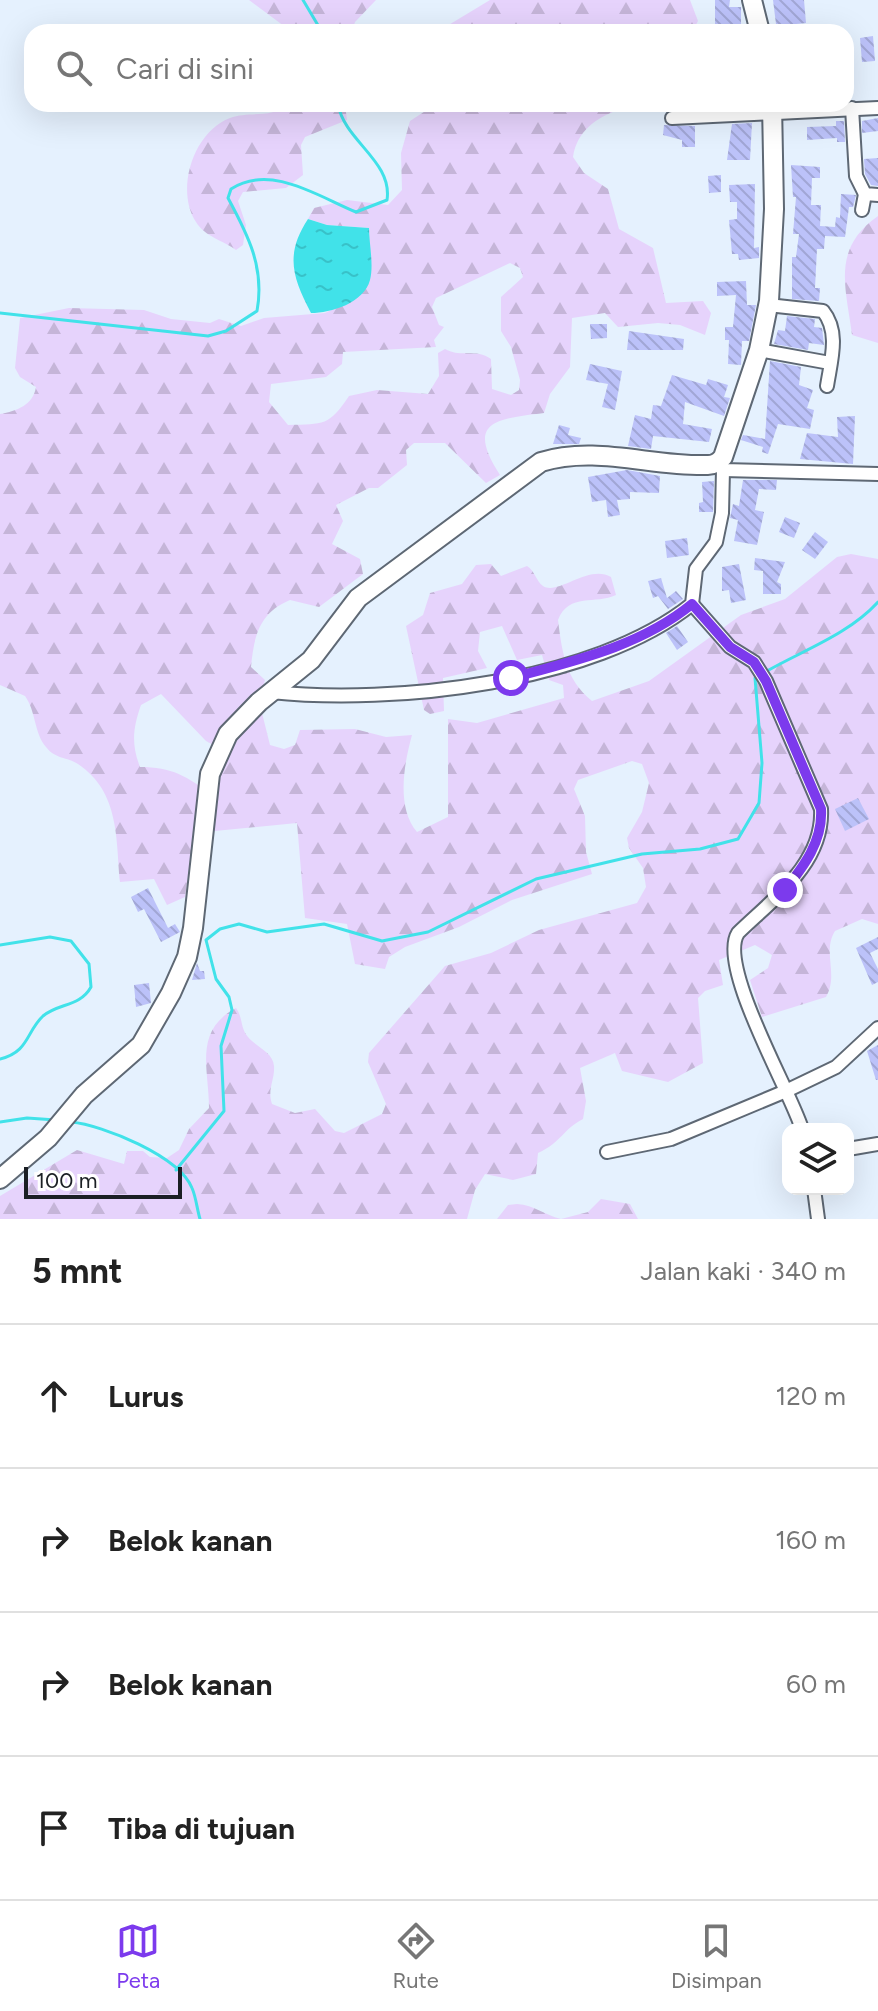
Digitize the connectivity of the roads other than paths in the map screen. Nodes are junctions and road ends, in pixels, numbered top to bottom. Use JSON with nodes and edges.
{"nodes":[{"id":1,"x":752,"y":0,"type":"edge"},
{"id":2,"x":758,"y":24,"type":"edge"},
{"id":3,"x":854,"y":108,"type":"edge"},
{"id":4,"x":878,"y":108,"type":"edge"},
{"id":5,"x":733,"y":112,"type":"edge"},
{"id":6,"x":773,"y":112,"type":"edge"},
{"id":7,"x":852,"y":112,"type":"edge"},
{"id":8,"x":672,"y":118,"type":"dead end"},
{"id":9,"x":871,"y":195,"type":"edge"},
{"id":10,"x":862,"y":210,"type":"dead end"},
{"id":11,"x":768,"y":305,"type":"junction"},
{"id":12,"x":759,"y":350,"type":"junction"},
{"id":13,"x":830,"y":363,"type":"junction"},
{"id":14,"x":827,"y":386,"type":"dead end"},
{"id":15,"x":722,"y":466,"type":"junction"},
{"id":16,"x":878,"y":474,"type":"edge"},
{"id":17,"x":692,"y":604,"type":"junction"},
{"id":18,"x":271,"y":692,"type":"junction"},
{"id":19,"x":878,"y":1028,"type":"edge"},
{"id":20,"x":786,"y":1091,"type":"junction"},
{"id":21,"x":799,"y":1123,"type":"edge"},
{"id":22,"x":878,"y":1144,"type":"edge"},
{"id":23,"x":854,"y":1148,"type":"edge"},
{"id":24,"x":607,"y":1152,"type":"dead end"},
{"id":25,"x":0,"y":1179,"type":"edge"},
{"id":26,"x":815,"y":1195,"type":"edge"},
{"id":27,"x":818,"y":1219,"type":"edge"}],
"edges":[{"from":1,"to":2,"type":"main road"},
{"from":3,"to":4,"type":"street"},
{"from":5,"to":8,"type":"street"},
{"from":6,"to":11,"type":"main road"},
{"from":7,"to":9,"type":"street"},
{"from":9,"to":10,"type":"street"},
{"from":11,"to":12,"type":"main road"},
{"from":11,"to":13,"type":"street"},
{"from":12,"to":13,"type":"street"},
{"from":12,"to":15,"type":"main road"},
{"from":13,"to":14,"type":"street"},
{"from":15,"to":16,"type":"street"},
{"from":15,"to":17,"type":"street"},
{"from":15,"to":18,"type":"main road"},
{"from":17,"to":18,"type":"street"},
{"from":17,"to":20,"type":"street"},
{"from":18,"to":25,"type":"main road"},
{"from":19,"to":20,"type":"street"},
{"from":20,"to":21,"type":"street"},
{"from":20,"to":24,"type":"street"},
{"from":22,"to":23,"type":"street"},
{"from":26,"to":27,"type":"street"}]}
